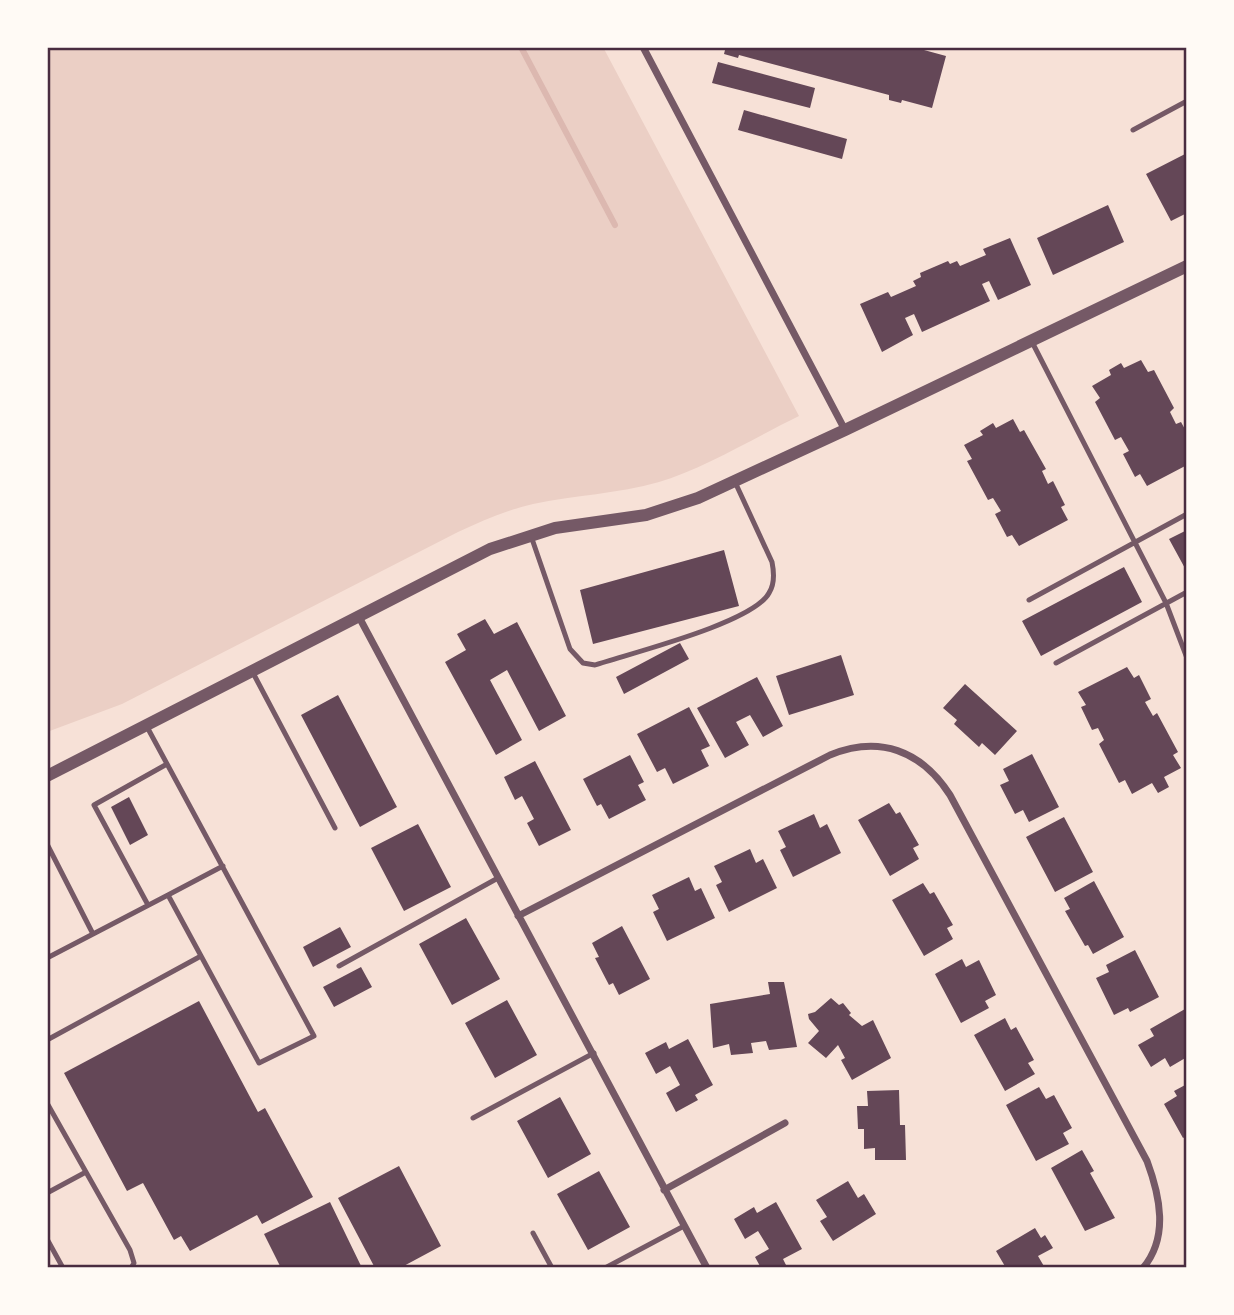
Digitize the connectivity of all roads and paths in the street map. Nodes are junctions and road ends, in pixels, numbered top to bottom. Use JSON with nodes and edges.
{"nodes":[{"id":1,"x":643,"y":47,"type":"edge"},
{"id":2,"x":1187,"y":101,"type":"edge"},
{"id":3,"x":1133,"y":130,"type":"dead end"},
{"id":4,"x":1187,"y":266,"type":"edge"},
{"id":5,"x":1031,"y":340,"type":"junction"},
{"id":6,"x":845,"y":430,"type":"junction"},
{"id":7,"x":736,"y":482,"type":"junction"},
{"id":8,"x":1187,"y":514,"type":"edge"},
{"id":9,"x":531,"y":535,"type":"junction"},
{"id":10,"x":1134,"y":541,"type":"junction"},
{"id":11,"x":1187,"y":592,"type":"edge"},
{"id":12,"x":1029,"y":600,"type":"dead end"},
{"id":13,"x":1166,"y":603,"type":"junction"},
{"id":14,"x":359,"y":617,"type":"junction"},
{"id":15,"x":1187,"y":658,"type":"edge"},
{"id":16,"x":1056,"y":663,"type":"dead end"},
{"id":17,"x":252,"y":671,"type":"junction"},
{"id":18,"x":146,"y":725,"type":"junction"},
{"id":19,"x":167,"y":764,"type":"junction"},
{"id":20,"x":47,"y":776,"type":"edge"},
{"id":21,"x":335,"y":828,"type":"dead end"},
{"id":22,"x":47,"y":844,"type":"edge"},
{"id":23,"x":223,"y":866,"type":"junction"},
{"id":24,"x":498,"y":878,"type":"junction"},
{"id":25,"x":168,"y":895,"type":"junction"},
{"id":26,"x":148,"y":905,"type":"junction"},
{"id":27,"x":518,"y":916,"type":"junction"},
{"id":28,"x":93,"y":934,"type":"junction"},
{"id":29,"x":201,"y":956,"type":"junction"},
{"id":30,"x":47,"y":958,"type":"edge"},
{"id":31,"x":339,"y":966,"type":"dead end"},
{"id":32,"x":47,"y":1040,"type":"edge"},
{"id":33,"x":594,"y":1053,"type":"junction"},
{"id":34,"x":47,"y":1103,"type":"edge"},
{"id":35,"x":473,"y":1118,"type":"dead end"},
{"id":36,"x":785,"y":1123,"type":"dead end"},
{"id":37,"x":86,"y":1171,"type":"junction"},
{"id":38,"x":664,"y":1190,"type":"junction"},
{"id":39,"x":47,"y":1193,"type":"edge"},
{"id":40,"x":684,"y":1226,"type":"junction"},
{"id":41,"x":533,"y":1233,"type":"dead end"},
{"id":42,"x":47,"y":1239,"type":"edge"},
{"id":43,"x":63,"y":1268,"type":"edge"},
{"id":44,"x":131,"y":1268,"type":"edge"},
{"id":45,"x":552,"y":1268,"type":"edge"},
{"id":46,"x":605,"y":1268,"type":"edge"},
{"id":47,"x":706,"y":1268,"type":"edge"},
{"id":48,"x":1143,"y":1268,"type":"edge"}],
"edges":[{"from":1,"to":6,"type":"street"},
{"from":2,"to":3,"type":"lane"},
{"from":4,"to":5,"type":"street"},
{"from":5,"to":6,"type":"street"},
{"from":5,"to":10,"type":"lane"},
{"from":6,"to":7,"type":"street"},
{"from":7,"to":9,"type":"street"},
{"from":7,"to":9,"type":"lane"},
{"from":8,"to":10,"type":"lane"},
{"from":9,"to":14,"type":"street"},
{"from":10,"to":12,"type":"lane"},
{"from":10,"to":13,"type":"lane"},
{"from":11,"to":13,"type":"lane"},
{"from":13,"to":15,"type":"lane"},
{"from":13,"to":16,"type":"lane"},
{"from":14,"to":17,"type":"street"},
{"from":14,"to":24,"type":"street"},
{"from":17,"to":18,"type":"street"},
{"from":17,"to":21,"type":"lane"},
{"from":18,"to":19,"type":"lane"},
{"from":18,"to":20,"type":"street"},
{"from":19,"to":23,"type":"lane"},
{"from":19,"to":26,"type":"lane"},
{"from":22,"to":28,"type":"lane"},
{"from":23,"to":25,"type":"lane"},
{"from":23,"to":29,"type":"lane"},
{"from":24,"to":27,"type":"street"},
{"from":24,"to":31,"type":"lane"},
{"from":25,"to":26,"type":"lane"},
{"from":25,"to":29,"type":"lane"},
{"from":26,"to":28,"type":"lane"},
{"from":27,"to":33,"type":"street"},
{"from":27,"to":48,"type":"street"},
{"from":28,"to":30,"type":"lane"},
{"from":29,"to":32,"type":"lane"},
{"from":33,"to":35,"type":"lane"},
{"from":33,"to":38,"type":"street"},
{"from":34,"to":37,"type":"lane"},
{"from":36,"to":38,"type":"street"},
{"from":37,"to":39,"type":"lane"},
{"from":37,"to":44,"type":"lane"},
{"from":38,"to":40,"type":"street"},
{"from":40,"to":46,"type":"lane"},
{"from":40,"to":47,"type":"street"},
{"from":41,"to":45,"type":"lane"},
{"from":42,"to":43,"type":"lane"}]}
